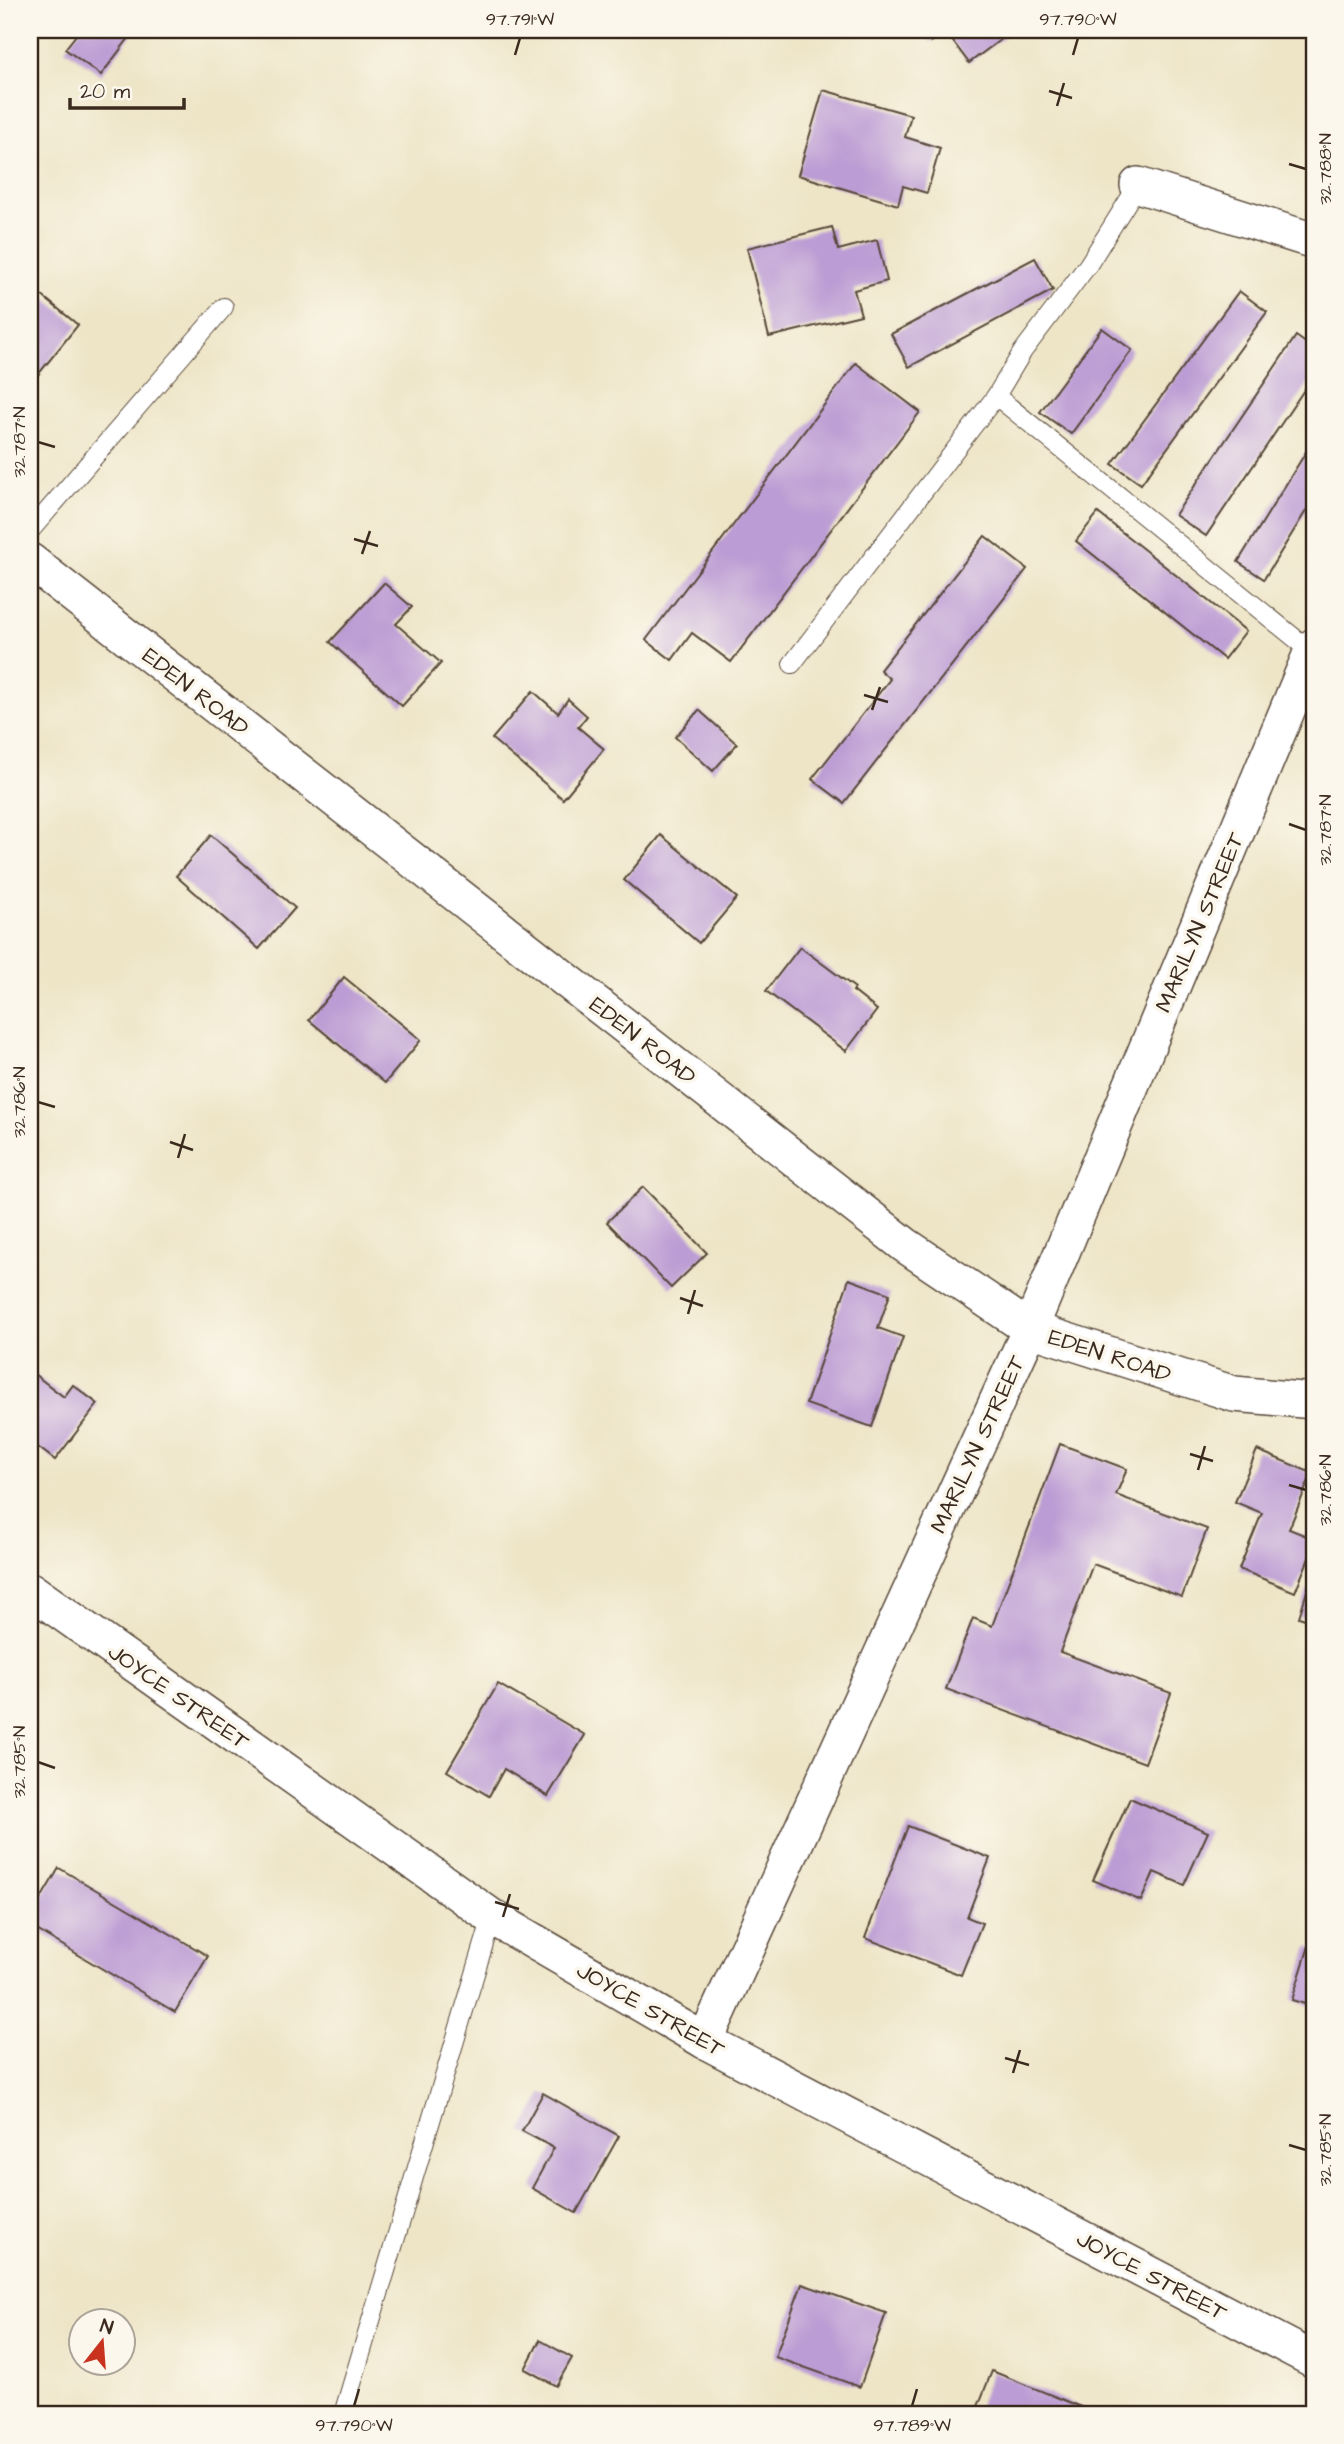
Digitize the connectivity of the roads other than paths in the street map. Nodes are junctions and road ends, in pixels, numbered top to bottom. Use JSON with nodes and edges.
{"nodes":[{"id":1,"x":1138,"y":185,"type":"joint"},
{"id":2,"x":1314,"y":241,"type":"edge"},
{"id":3,"x":224,"y":307,"type":"dead end"},
{"id":4,"x":996,"y":396,"type":"junction"},
{"id":5,"x":30,"y":531,"type":"edge"},
{"id":6,"x":30,"y":561,"type":"edge"},
{"id":7,"x":1313,"y":649,"type":"edge"},
{"id":8,"x":792,"y":664,"type":"dead end"},
{"id":9,"x":1030,"y":1329,"type":"junction"},
{"id":10,"x":1314,"y":1401,"type":"edge"},
{"id":11,"x":30,"y":1590,"type":"edge"},
{"id":12,"x":492,"y":1917,"type":"junction"},
{"id":13,"x":705,"y":2041,"type":"junction"},
{"id":14,"x":1314,"y":2360,"type":"edge"},
{"id":15,"x":343,"y":2414,"type":"edge"}],
"edges":[{"from":1,"to":2,"type":"street"},
{"from":1,"to":4,"type":"lane"},
{"from":3,"to":5,"type":"lane"},
{"from":4,"to":7,"type":"lane"},
{"from":4,"to":8,"type":"lane"},
{"from":6,"to":9,"type":"street","name":"EDEN ROAD"},
{"from":7,"to":9,"type":"street","name":"MARILYN STREET"},
{"from":9,"to":10,"type":"street","name":"EDEN ROAD"},
{"from":9,"to":13,"type":"street","name":"MARILYN STREET"},
{"from":11,"to":12,"type":"street","name":"JOYCE STREET"},
{"from":12,"to":13,"type":"street","name":"JOYCE STREET"},
{"from":12,"to":15,"type":"lane"},
{"from":13,"to":14,"type":"street","name":"JOYCE STREET"}]}
